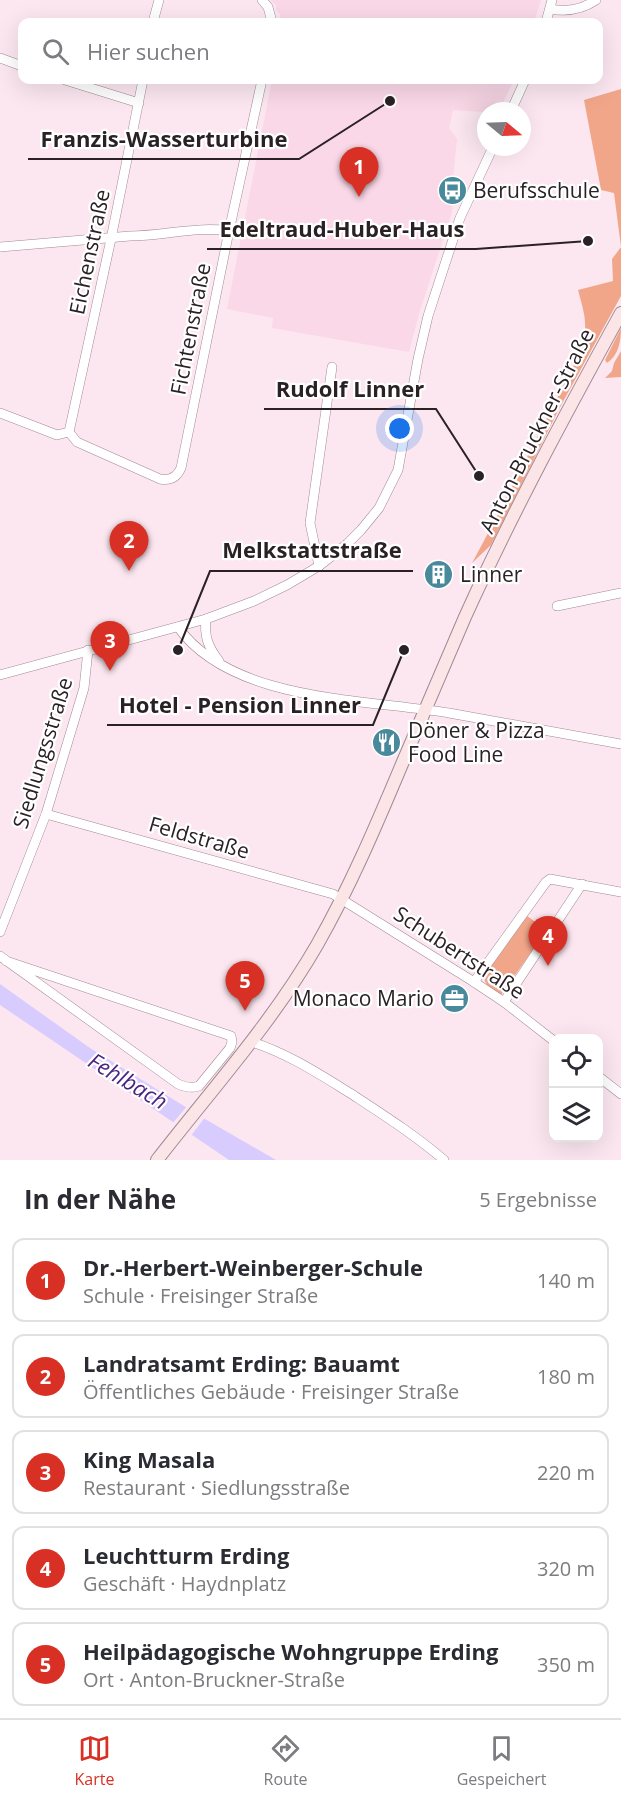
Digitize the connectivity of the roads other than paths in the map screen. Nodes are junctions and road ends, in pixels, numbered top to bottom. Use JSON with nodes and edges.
{"nodes":[{"id":1,"x":159,"y":0,"type":"edge"},
{"id":2,"x":262,"y":0,"type":"edge"},
{"id":3,"x":596,"y":0,"type":"edge"},
{"id":4,"x":551,"y":4,"type":"edge"},
{"id":5,"x":154,"y":18,"type":"edge"},
{"id":6,"x":271,"y":18,"type":"edge"},
{"id":7,"x":0,"y":58,"type":"edge"},
{"id":8,"x":18,"y":65,"type":"edge"},
{"id":9,"x":78,"y":84,"type":"edge"},
{"id":10,"x":142,"y":84,"type":"edge"},
{"id":11,"x":261,"y":84,"type":"edge"},
{"id":12,"x":523,"y":84,"type":"edge"},
{"id":13,"x":515,"y":102,"type":"edge"},
{"id":14,"x":139,"y":103,"type":"junction"},
{"id":15,"x":489,"y":156,"type":"edge"},
{"id":16,"x":229,"y":231,"type":"junction"},
{"id":17,"x":111,"y":239,"type":"junction"},
{"id":18,"x":0,"y":247,"type":"edge"},
{"id":19,"x":621,"y":313,"type":"edge"},
{"id":20,"x":332,"y":367,"type":"dead end"},
{"id":21,"x":0,"y":413,"type":"edge"},
{"id":22,"x":69,"y":432,"type":"junction"},
{"id":23,"x":319,"y":566,"type":"junction"},
{"id":24,"x":621,"y":592,"type":"edge"},
{"id":25,"x":557,"y":606,"type":"dead end"},
{"id":26,"x":206,"y":619,"type":"junction"},
{"id":27,"x":177,"y":627,"type":"junction"},
{"id":28,"x":88,"y":650,"type":"junction"},
{"id":29,"x":222,"y":664,"type":"junction"},
{"id":30,"x":0,"y":675,"type":"edge"},
{"id":31,"x":425,"y":710,"type":"junction"},
{"id":32,"x":621,"y":744,"type":"edge"},
{"id":33,"x":46,"y":814,"type":"junction"},
{"id":34,"x":582,"y":884,"type":"junction"},
{"id":35,"x":621,"y":892,"type":"edge"},
{"id":36,"x":341,"y":899,"type":"junction"},
{"id":37,"x":0,"y":932,"type":"edge"},
{"id":38,"x":3,"y":958,"type":"edge"},
{"id":39,"x":474,"y":982,"type":"junction"},
{"id":40,"x":504,"y":1002,"type":"junction"},
{"id":41,"x":549,"y":1037,"type":"edge"},
{"id":42,"x":252,"y":1042,"type":"junction"},
{"id":43,"x":603,"y":1080,"type":"edge"},
{"id":44,"x":621,"y":1094,"type":"edge"},
{"id":45,"x":157,"y":1160,"type":"edge"},
{"id":46,"x":444,"y":1160,"type":"edge"}],
"edges":[{"from":1,"to":5,"type":"street"},
{"from":2,"to":6,"type":"street"},
{"from":3,"to":4,"type":"street"},
{"from":7,"to":8,"type":"street"},
{"from":9,"to":14,"type":"street"},
{"from":10,"to":14,"type":"street","name":"Eichenstraße"},
{"from":11,"to":16,"type":"street","name":"Fichtenstraße"},
{"from":12,"to":13,"type":"street"},
{"from":14,"to":17,"type":"street","name":"Eichenstraße"},
{"from":15,"to":23,"type":"street"},
{"from":16,"to":17,"type":"street"},
{"from":16,"to":22,"type":"street","name":"Fichtenstraße"},
{"from":17,"to":18,"type":"street"},
{"from":17,"to":22,"type":"street","name":"Eichenstraße"},
{"from":19,"to":31,"type":"main road","name":"Anton-Bruckner-Straße"},
{"from":20,"to":23,"type":"street"},
{"from":21,"to":22,"type":"street"},
{"from":23,"to":26,"type":"street"},
{"from":24,"to":25,"type":"street"},
{"from":26,"to":27,"type":"street"},
{"from":26,"to":29,"type":"street"},
{"from":27,"to":28,"type":"street"},
{"from":27,"to":29,"type":"street"},
{"from":28,"to":30,"type":"street"},
{"from":28,"to":33,"type":"street","name":"Siedlungsstraße"},
{"from":29,"to":31,"type":"street"},
{"from":31,"to":32,"type":"street"},
{"from":31,"to":36,"type":"main road","name":"Anton-Bruckner-Straße"},
{"from":33,"to":36,"type":"street","name":"Feldstraße"},
{"from":33,"to":37,"type":"street","name":"Siedlungsstraße"},
{"from":34,"to":35,"type":"street"},
{"from":34,"to":39,"type":"street"},
{"from":34,"to":40,"type":"street"},
{"from":36,"to":39,"type":"street","name":"Schubertstraße"},
{"from":36,"to":42,"type":"main road","name":"Anton-Bruckner-Straße"},
{"from":38,"to":38,"type":"street"},
{"from":39,"to":40,"type":"street","name":"Schubertstraße"},
{"from":40,"to":41,"type":"street","name":"Schubertstraße"},
{"from":42,"to":45,"type":"main road","name":"Anton-Bruckner-Straße"},
{"from":42,"to":46,"type":"street"},
{"from":43,"to":44,"type":"street"}]}
